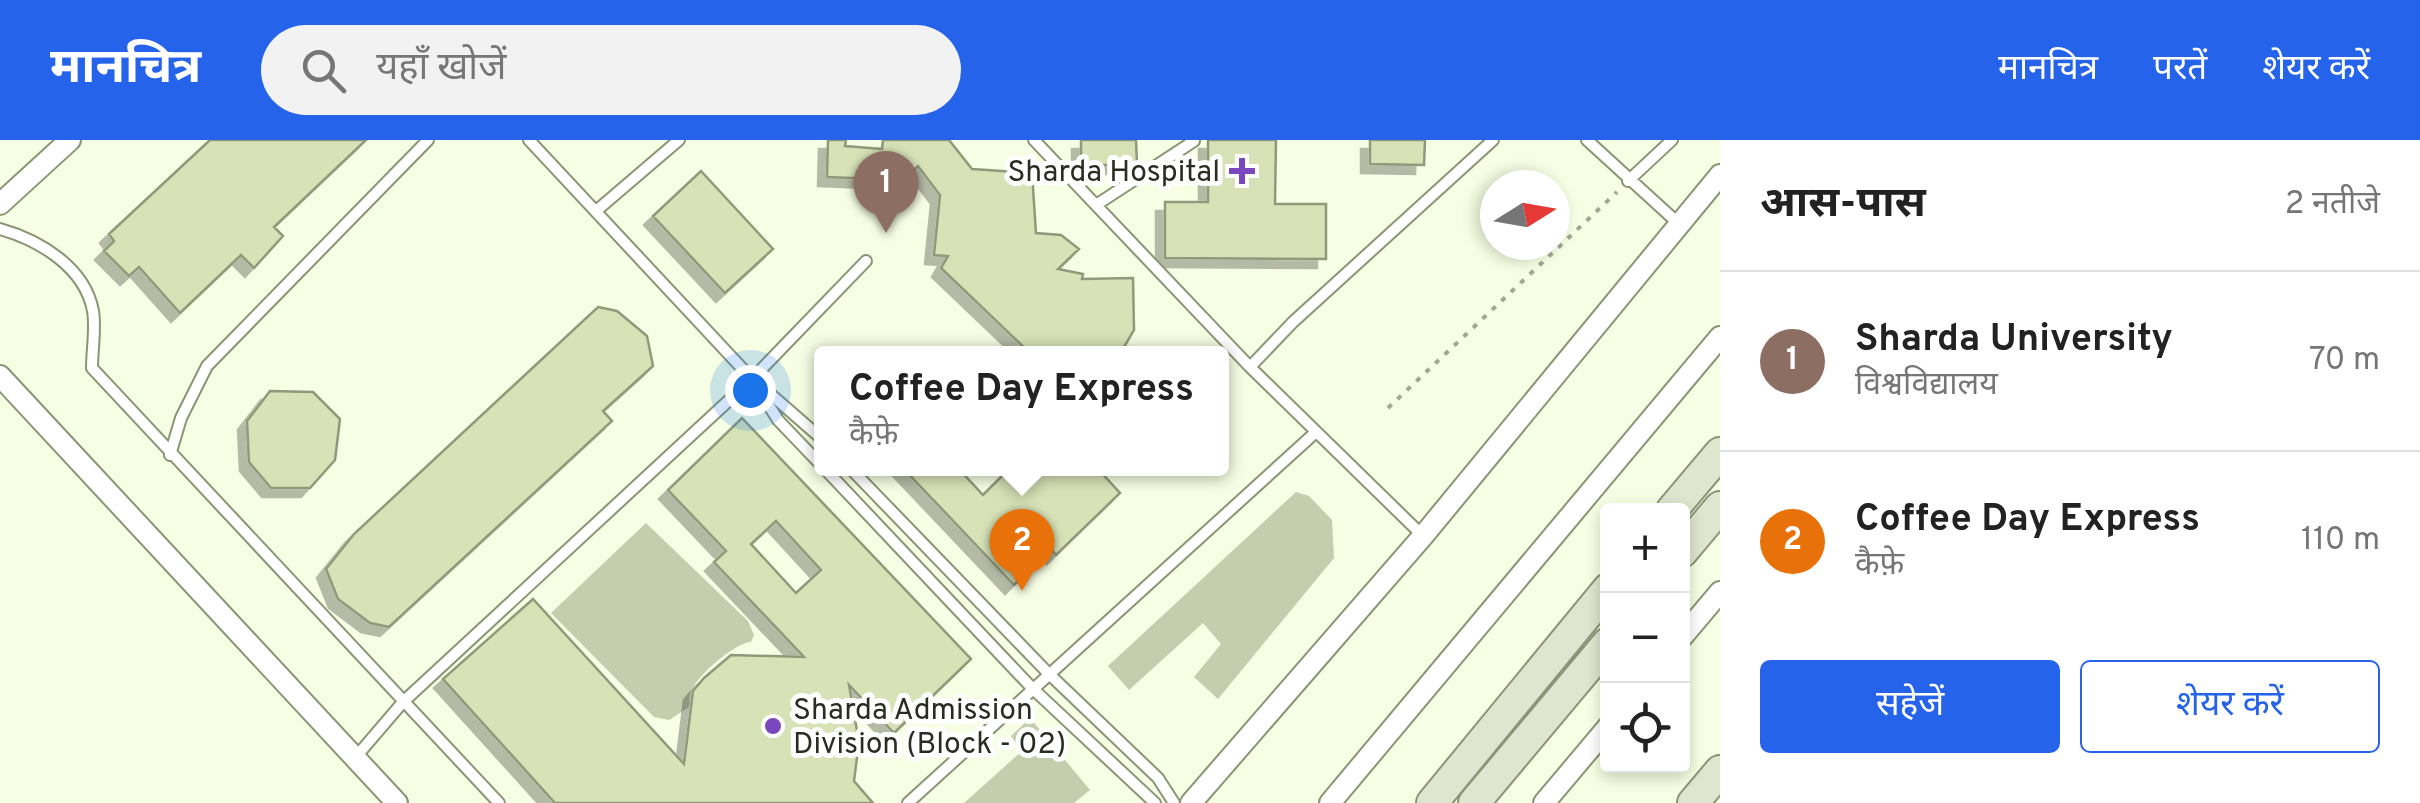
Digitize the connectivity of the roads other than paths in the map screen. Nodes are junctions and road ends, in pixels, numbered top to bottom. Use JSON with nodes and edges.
{"nodes":[{"id":1,"x":70,"y":140,"type":"edge"},
{"id":2,"x":428,"y":140,"type":"edge"},
{"id":3,"x":529,"y":140,"type":"edge"},
{"id":4,"x":679,"y":140,"type":"edge"},
{"id":5,"x":1034,"y":140,"type":"edge"},
{"id":6,"x":1493,"y":140,"type":"edge"},
{"id":7,"x":1672,"y":140,"type":"edge"},
{"id":8,"x":1194,"y":141,"type":"edge"},
{"id":9,"x":1592,"y":142,"type":"edge"},
{"id":10,"x":1720,"y":176,"type":"edge"},
{"id":11,"x":1628,"y":182,"type":"junction"},
{"id":12,"x":0,"y":204,"type":"edge"},
{"id":13,"x":1096,"y":205,"type":"junction"},
{"id":14,"x":596,"y":211,"type":"junction"},
{"id":15,"x":1679,"y":224,"type":"junction"},
{"id":16,"x":0,"y":229,"type":"edge"},
{"id":17,"x":866,"y":262,"type":"dead end"},
{"id":18,"x":1720,"y":338,"type":"edge"},
{"id":19,"x":1250,"y":366,"type":"junction"},
{"id":20,"x":0,"y":376,"type":"edge"},
{"id":21,"x":752,"y":379,"type":"junction"},
{"id":22,"x":1316,"y":432,"type":"junction"},
{"id":23,"x":814,"y":433,"type":"edge"},
{"id":24,"x":1720,"y":453,"type":"edge"},
{"id":25,"x":170,"y":455,"type":"junction"},
{"id":26,"x":814,"y":458,"type":"edge"},
{"id":27,"x":832,"y":476,"type":"edge"},
{"id":28,"x":858,"y":476,"type":"edge"},
{"id":29,"x":1678,"y":503,"type":"edge"},
{"id":30,"x":1720,"y":507,"type":"edge"},
{"id":31,"x":1423,"y":536,"type":"junction"},
{"id":32,"x":1690,"y":543,"type":"edge"},
{"id":33,"x":1720,"y":592,"type":"edge"},
{"id":34,"x":1606,"y":593,"type":"edge"},
{"id":35,"x":1690,"y":628,"type":"edge"},
{"id":36,"x":1600,"y":653,"type":"edge"},
{"id":37,"x":1048,"y":673,"type":"junction"},
{"id":38,"x":1032,"y":688,"type":"junction"},
{"id":39,"x":403,"y":702,"type":"junction"},
{"id":40,"x":1600,"y":736,"type":"edge"},
{"id":41,"x":354,"y":759,"type":"junction"},
{"id":42,"x":1720,"y":770,"type":"edge"},
{"id":43,"x":397,"y":803,"type":"edge"},
{"id":44,"x":499,"y":803,"type":"edge"},
{"id":45,"x":908,"y":803,"type":"edge"},
{"id":46,"x":1155,"y":803,"type":"edge"},
{"id":47,"x":1174,"y":803,"type":"edge"},
{"id":48,"x":1191,"y":803,"type":"edge"},
{"id":49,"x":1330,"y":803,"type":"edge"},
{"id":50,"x":1432,"y":803,"type":"edge"},
{"id":51,"x":1474,"y":803,"type":"edge"},
{"id":52,"x":1544,"y":803,"type":"edge"},
{"id":53,"x":1693,"y":803,"type":"edge"}],
"edges":[{"from":1,"to":12,"type":"street"},
{"from":2,"to":25,"type":"lane"},
{"from":3,"to":14,"type":"lane"},
{"from":4,"to":14,"type":"lane"},
{"from":5,"to":13,"type":"lane"},
{"from":6,"to":19,"type":"lane"},
{"from":7,"to":11,"type":"lane"},
{"from":8,"to":13,"type":"lane"},
{"from":9,"to":11,"type":"lane"},
{"from":10,"to":15,"type":"street"},
{"from":11,"to":15,"type":"lane"},
{"from":13,"to":19,"type":"lane"},
{"from":14,"to":21,"type":"lane"},
{"from":15,"to":31,"type":"street"},
{"from":16,"to":25,"type":"lane"},
{"from":17,"to":21,"type":"lane"},
{"from":18,"to":49,"type":"street"},
{"from":19,"to":22,"type":"lane"},
{"from":20,"to":41,"type":"street"},
{"from":21,"to":23,"type":"lane"},
{"from":21,"to":26,"type":"lane"},
{"from":21,"to":39,"type":"lane"},
{"from":22,"to":31,"type":"lane"},
{"from":22,"to":37,"type":"lane"},
{"from":24,"to":29,"type":"street"},
{"from":25,"to":39,"type":"lane"},
{"from":27,"to":38,"type":"lane"},
{"from":28,"to":37,"type":"lane"},
{"from":30,"to":32,"type":"street"},
{"from":31,"to":48,"type":"street"},
{"from":33,"to":35,"type":"street"},
{"from":34,"to":50,"type":"street"},
{"from":36,"to":51,"type":"street"},
{"from":37,"to":38,"type":"lane"},
{"from":37,"to":47,"type":"lane"},
{"from":38,"to":45,"type":"lane"},
{"from":38,"to":46,"type":"lane"},
{"from":39,"to":41,"type":"lane"},
{"from":39,"to":44,"type":"lane"},
{"from":40,"to":52,"type":"street"},
{"from":41,"to":43,"type":"street"},
{"from":42,"to":53,"type":"street"}]}
